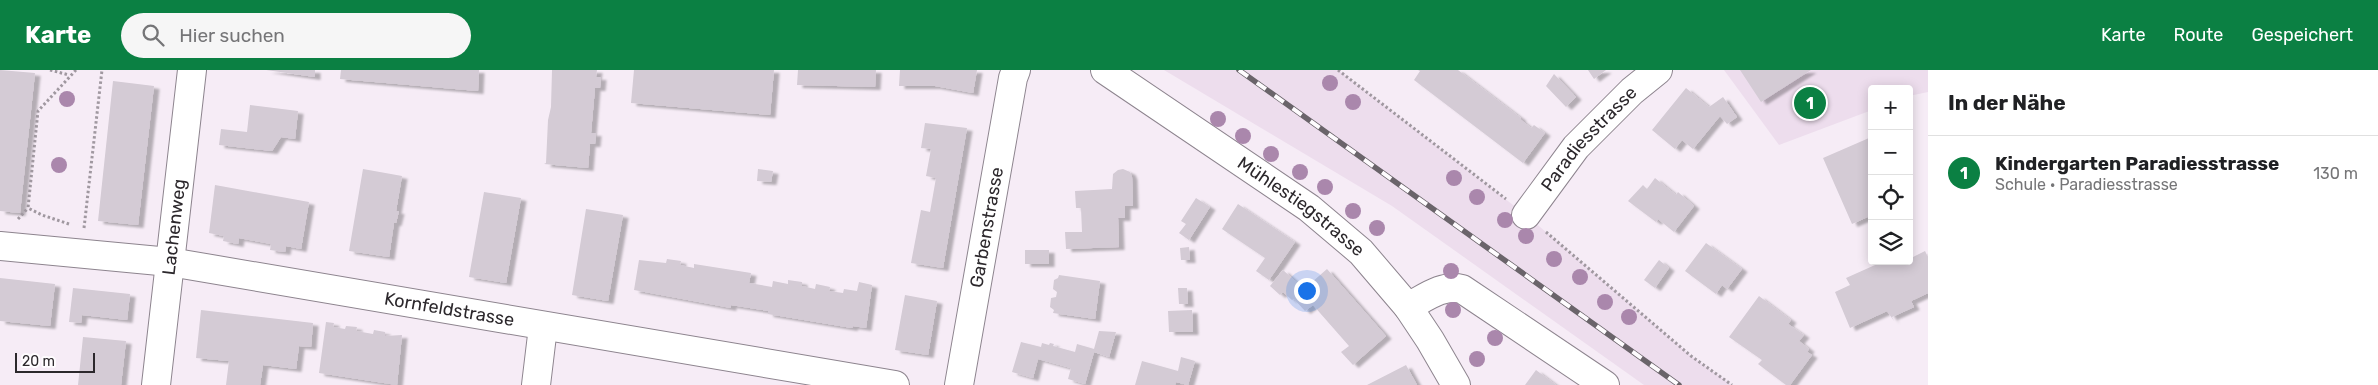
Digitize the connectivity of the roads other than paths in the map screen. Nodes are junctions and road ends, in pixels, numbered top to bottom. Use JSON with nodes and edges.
{"nodes":[{"id":1,"x":192,"y":70,"type":"edge"},
{"id":2,"x":1016,"y":70,"type":"edge"},
{"id":3,"x":1104,"y":70,"type":"edge"},
{"id":4,"x":1658,"y":70,"type":"edge"},
{"id":5,"x":1526,"y":215,"type":"dead end"},
{"id":6,"x":0,"y":246,"type":"edge"},
{"id":7,"x":170,"y":262,"type":"junction"},
{"id":8,"x":1408,"y":307,"type":"junction"},
{"id":9,"x":543,"y":327,"type":"junction"},
{"id":10,"x":156,"y":385,"type":"edge"},
{"id":11,"x":536,"y":385,"type":"edge"},
{"id":12,"x":895,"y":385,"type":"edge"},
{"id":13,"x":960,"y":385,"type":"edge"},
{"id":14,"x":1456,"y":385,"type":"edge"},
{"id":15,"x":1604,"y":385,"type":"edge"}],
"edges":[{"from":1,"to":7,"type":"street","name":"Lachenweg"},
{"from":2,"to":13,"type":"street","name":"Garbenstrasse"},
{"from":3,"to":8,"type":"street","name":"Mühlestiegstrasse"},
{"from":4,"to":5,"type":"street","name":"Paradiesstrasse"},
{"from":6,"to":7,"type":"street","name":"Kornfeldstrasse"},
{"from":7,"to":9,"type":"street","name":"Kornfeldstrasse"},
{"from":7,"to":10,"type":"street","name":"Lachenweg"},
{"from":8,"to":14,"type":"street","name":"Mühlestiegstrasse"},
{"from":8,"to":15,"type":"street"},
{"from":9,"to":11,"type":"street"},
{"from":9,"to":12,"type":"street","name":"Kornfeldstrasse"}]}
